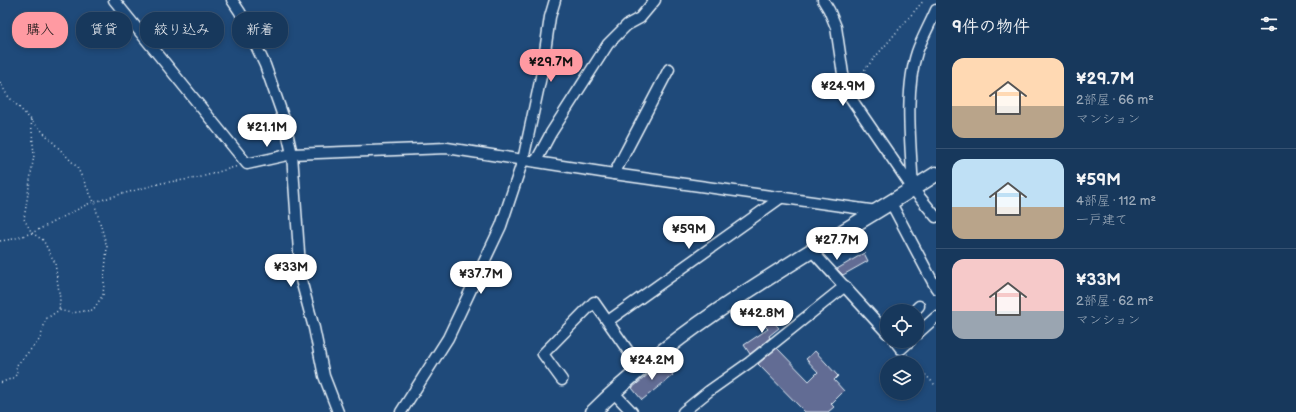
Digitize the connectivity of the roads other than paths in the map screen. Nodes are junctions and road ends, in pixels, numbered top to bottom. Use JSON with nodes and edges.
{"nodes":[{"id":1,"x":114,"y":0,"type":"edge"},
{"id":2,"x":232,"y":0,"type":"edge"},
{"id":3,"x":555,"y":0,"type":"edge"},
{"id":4,"x":655,"y":0,"type":"edge"},
{"id":5,"x":823,"y":0,"type":"edge"},
{"id":6,"x":936,"y":10,"type":"edge"},
{"id":7,"x":669,"y":69,"type":"dead end"},
{"id":8,"x":292,"y":154,"type":"junction"},
{"id":9,"x":523,"y":160,"type":"junction"},
{"id":10,"x":536,"y":161,"type":"junction"},
{"id":11,"x":614,"y":174,"type":"junction"},
{"id":12,"x":936,"y":174,"type":"edge"},
{"id":13,"x":913,"y":189,"type":"junction"},
{"id":14,"x":782,"y":198,"type":"junction"},
{"id":15,"x":891,"y":203,"type":"junction"},
{"id":16,"x":877,"y":211,"type":"junction"},
{"id":17,"x":936,"y":217,"type":"edge"},
{"id":18,"x":812,"y":251,"type":"junction"},
{"id":19,"x":845,"y":286,"type":"junction"},
{"id":20,"x":936,"y":288,"type":"edge"},
{"id":21,"x":936,"y":317,"type":"edge"},
{"id":22,"x":608,"y":321,"type":"junction"},
{"id":23,"x":880,"y":324,"type":"edge"},
{"id":24,"x":924,"y":328,"type":"edge"},
{"id":25,"x":640,"y":368,"type":"junction"},
{"id":26,"x":562,"y":380,"type":"dead end"},
{"id":27,"x":613,"y":392,"type":"junction"},
{"id":28,"x":338,"y":412,"type":"edge"},
{"id":29,"x":401,"y":412,"type":"edge"},
{"id":30,"x":593,"y":412,"type":"edge"},
{"id":31,"x":632,"y":412,"type":"edge"},
{"id":32,"x":683,"y":412,"type":"edge"}],
"edges":[{"from":1,"to":8,"type":"street"},
{"from":2,"to":8,"type":"street"},
{"from":3,"to":9,"type":"street"},
{"from":4,"to":10,"type":"street"},
{"from":5,"to":13,"type":"street"},
{"from":6,"to":13,"type":"street"},
{"from":7,"to":11,"type":"street"},
{"from":8,"to":9,"type":"street"},
{"from":8,"to":28,"type":"street"},
{"from":9,"to":10,"type":"street"},
{"from":9,"to":29,"type":"street"},
{"from":10,"to":11,"type":"street"},
{"from":11,"to":14,"type":"street"},
{"from":12,"to":13,"type":"highway"},
{"from":13,"to":15,"type":"highway"},
{"from":13,"to":17,"type":"street"},
{"from":14,"to":16,"type":"street"},
{"from":14,"to":22,"type":"street"},
{"from":15,"to":16,"type":"highway"},
{"from":15,"to":20,"type":"street"},
{"from":16,"to":18,"type":"highway"},
{"from":18,"to":19,"type":"street"},
{"from":18,"to":25,"type":"highway"},
{"from":19,"to":23,"type":"street"},
{"from":19,"to":32,"type":"street"},
{"from":21,"to":24,"type":"street"},
{"from":22,"to":25,"type":"street"},
{"from":22,"to":26,"type":"street"},
{"from":25,"to":27,"type":"highway"},
{"from":27,"to":30,"type":"highway"},
{"from":27,"to":31,"type":"street"}]}
